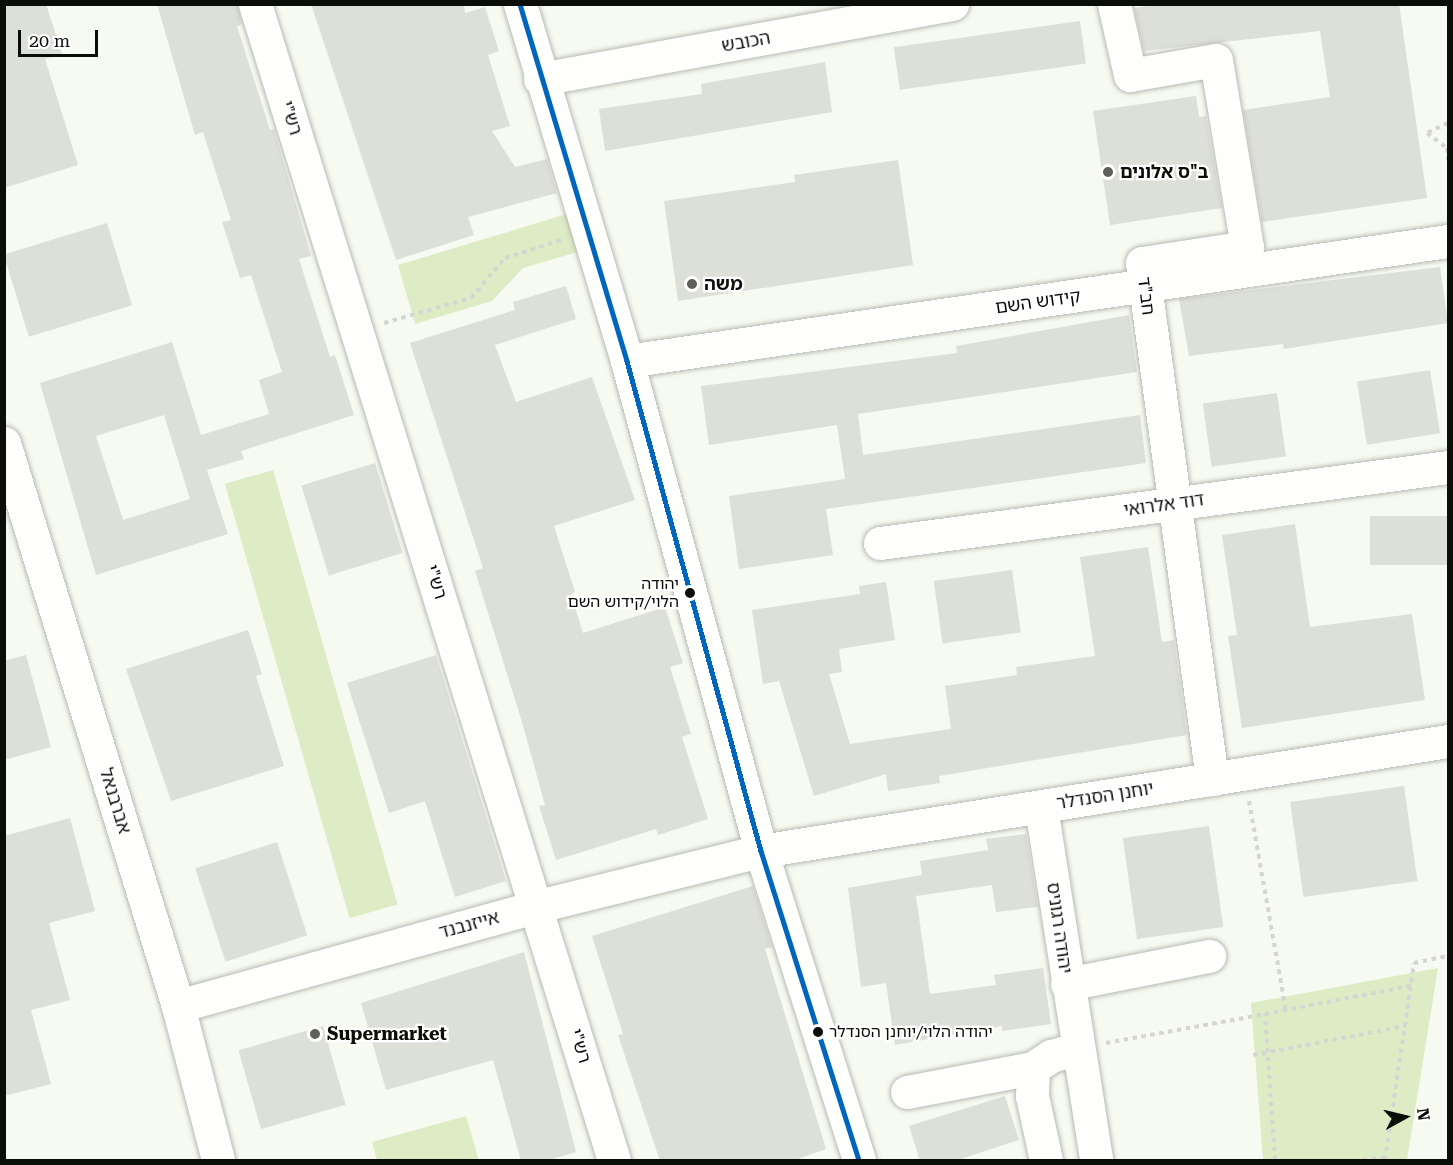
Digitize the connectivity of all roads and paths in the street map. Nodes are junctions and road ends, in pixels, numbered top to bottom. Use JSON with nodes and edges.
{"nodes":[{"id":1,"x":255,"y":4,"type":"edge"},
{"id":2,"x":520,"y":4,"type":"edge"},
{"id":3,"x":952,"y":4,"type":"edge"},
{"id":4,"x":1114,"y":4,"type":"edge"},
{"id":5,"x":540,"y":79,"type":"junction"},
{"id":6,"x":1449,"y":123,"type":"edge"},
{"id":7,"x":1449,"y":159,"type":"edge"},
{"id":8,"x":587,"y":233,"type":"junction"},
{"id":9,"x":1449,"y":241,"type":"edge"},
{"id":10,"x":1144,"y":287,"type":"junction"},
{"id":11,"x":358,"y":331,"type":"junction"},
{"id":12,"x":627,"y":361,"type":"junction"},
{"id":13,"x":4,"y":443,"type":"edge"},
{"id":14,"x":1449,"y":467,"type":"edge"},
{"id":15,"x":1174,"y":504,"type":"junction"},
{"id":16,"x":880,"y":543,"type":"dead end"},
{"id":17,"x":1449,"y":741,"type":"edge"},
{"id":18,"x":1245,"y":774,"type":"junction"},
{"id":19,"x":1212,"y":779,"type":"junction"},
{"id":20,"x":1041,"y":807,"type":"junction"},
{"id":21,"x":761,"y":851,"type":"junction"},
{"id":22,"x":538,"y":906,"type":"junction"},
{"id":23,"x":1209,"y":956,"type":"dead end"},
{"id":24,"x":1449,"y":956,"type":"edge"},
{"id":25,"x":1067,"y":984,"type":"junction"},
{"id":26,"x":1411,"y":986,"type":"junction"},
{"id":27,"x":178,"y":1006,"type":"junction"},
{"id":28,"x":1286,"y":1010,"type":"junction"},
{"id":29,"x":1265,"y":1014,"type":"junction"},
{"id":30,"x":1405,"y":1026,"type":"junction"},
{"id":31,"x":1076,"y":1049,"type":"junction"},
{"id":32,"x":1268,"y":1052,"type":"junction"},
{"id":33,"x":1253,"y":1055,"type":"dead end"},
{"id":34,"x":1033,"y":1068,"type":"junction"},
{"id":35,"x":907,"y":1092,"type":"dead end"},
{"id":36,"x":1386,"y":1159,"type":"edge"},
{"id":37,"x":218,"y":1161,"type":"edge"},
{"id":38,"x":614,"y":1161,"type":"edge"},
{"id":39,"x":859,"y":1161,"type":"edge"},
{"id":40,"x":1046,"y":1161,"type":"edge"},
{"id":41,"x":1096,"y":1161,"type":"edge"},
{"id":42,"x":1275,"y":1161,"type":"edge"},
{"id":43,"x":1363,"y":1161,"type":"edge"}],
"edges":[{"from":1,"to":11,"type":"street","name":"רש\"י"},
{"from":2,"to":5,"type":"street"},
{"from":3,"to":5,"type":"street","name":"הכובש"},
{"from":4,"to":10,"type":"street","name":"חב\"ד"},
{"from":5,"to":8,"type":"street"},
{"from":6,"to":7,"type":"path"},
{"from":8,"to":11,"type":"path"},
{"from":8,"to":12,"type":"street"},
{"from":9,"to":10,"type":"street","name":"קידוש השם"},
{"from":10,"to":12,"type":"street","name":"קידוש השם"},
{"from":10,"to":15,"type":"street","name":"חב\"ד"},
{"from":11,"to":22,"type":"street","name":"רש\"י"},
{"from":12,"to":21,"type":"street"},
{"from":13,"to":27,"type":"street","name":"אברבנאל"},
{"from":14,"to":15,"type":"street","name":"דוד אלרואי"},
{"from":15,"to":16,"type":"street","name":"דוד אלרואי"},
{"from":15,"to":19,"type":"street","name":"חב\"ד"},
{"from":17,"to":18,"type":"street","name":"יוחנן הסנדלר"},
{"from":18,"to":19,"type":"street","name":"יוחנן הסנדלר"},
{"from":18,"to":28,"type":"path"},
{"from":19,"to":20,"type":"street","name":"יוחנן הסנדלר"},
{"from":20,"to":21,"type":"street","name":"יוחנן הסנדלר"},
{"from":20,"to":25,"type":"street","name":"יהודה רגוניס"},
{"from":21,"to":22,"type":"street","name":"אייזנבנד"},
{"from":21,"to":39,"type":"street"},
{"from":22,"to":27,"type":"street","name":"אייזנבנד"},
{"from":22,"to":38,"type":"street","name":"רש\"י"},
{"from":23,"to":25,"type":"street"},
{"from":24,"to":26,"type":"path"},
{"from":25,"to":31,"type":"street","name":"יהודה רגוניס"},
{"from":26,"to":28,"type":"path"},
{"from":26,"to":30,"type":"path"},
{"from":27,"to":37,"type":"street","name":"אברבנאל"},
{"from":28,"to":29,"type":"path"},
{"from":29,"to":31,"type":"path"},
{"from":29,"to":32,"type":"path"},
{"from":30,"to":32,"type":"path"},
{"from":30,"to":36,"type":"path"},
{"from":31,"to":34,"type":"street"},
{"from":31,"to":41,"type":"street","name":"יהודה רגוניס"},
{"from":32,"to":33,"type":"path"},
{"from":32,"to":42,"type":"path"},
{"from":34,"to":35,"type":"street"},
{"from":34,"to":40,"type":"street"},
{"from":36,"to":43,"type":"path"}]}
